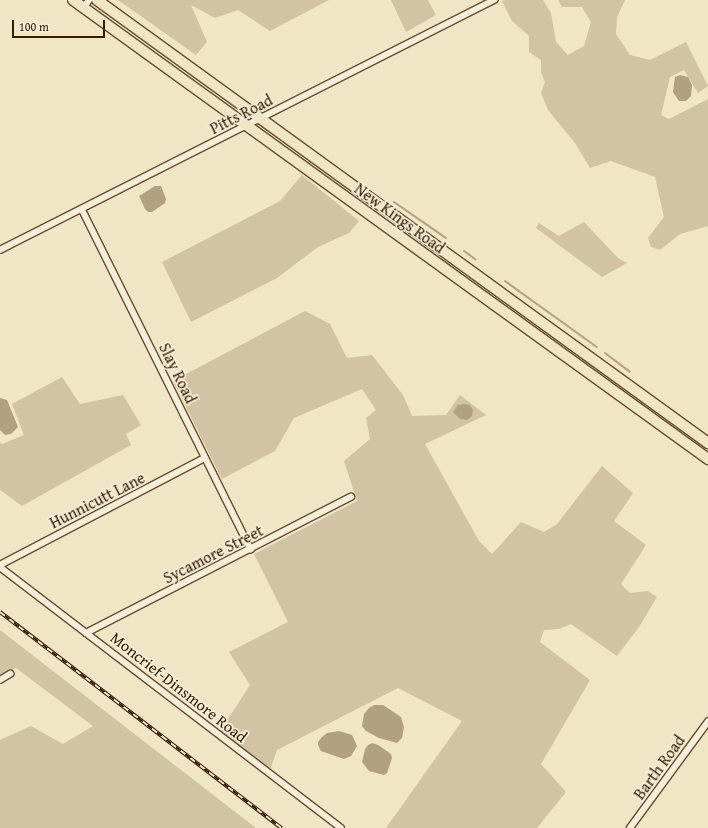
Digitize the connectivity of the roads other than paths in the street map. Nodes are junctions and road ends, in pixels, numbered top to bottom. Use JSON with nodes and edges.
{"nodes":[{"id":1,"x":73,"y":0,"type":"edge"},
{"id":2,"x":97,"y":0,"type":"edge"},
{"id":3,"x":494,"y":0,"type":"edge"},
{"id":4,"x":86,"y":4,"type":"edge"},
{"id":5,"x":261,"y":119,"type":"junction"},
{"id":6,"x":247,"y":126,"type":"junction"},
{"id":7,"x":82,"y":209,"type":"junction"},
{"id":8,"x":0,"y":250,"type":"edge"},
{"id":9,"x":452,"y":257,"type":"junction"},
{"id":10,"x":444,"y":268,"type":"junction"},
{"id":11,"x":647,"y":398,"type":"junction"},
{"id":12,"x":639,"y":409,"type":"junction"},
{"id":13,"x":707,"y":440,"type":"edge"},
{"id":14,"x":205,"y":458,"type":"junction"},
{"id":15,"x":708,"y":460,"type":"edge"},
{"id":16,"x":351,"y":496,"type":"dead end"},
{"id":17,"x":251,"y":549,"type":"junction"},
{"id":18,"x":0,"y":566,"type":"edge"},
{"id":19,"x":86,"y":633,"type":"junction"},
{"id":20,"x":10,"y":674,"type":"dead end"},
{"id":21,"x":0,"y":680,"type":"edge"},
{"id":22,"x":708,"y":722,"type":"edge"},
{"id":23,"x":341,"y":828,"type":"edge"},
{"id":24,"x":630,"y":828,"type":"edge"}],
"edges":[{"from":1,"to":4,"type":"highway","name":"New Kings Road"},
{"from":2,"to":5,"type":"highway","name":"New Kings Road"},
{"from":3,"to":5,"type":"street","name":"Pitts Road"},
{"from":4,"to":6,"type":"highway","name":"New Kings Road"},
{"from":5,"to":6,"type":"street","name":"Pitts Road"},
{"from":5,"to":9,"type":"highway","name":"New Kings Road"},
{"from":6,"to":7,"type":"street","name":"Pitts Road"},
{"from":6,"to":10,"type":"highway","name":"New Kings Road"},
{"from":7,"to":8,"type":"street","name":"Pitts Road"},
{"from":7,"to":14,"type":"street","name":"Slay Road"},
{"from":9,"to":10,"type":"street"},
{"from":9,"to":11,"type":"highway","name":"New Kings Road"},
{"from":10,"to":12,"type":"highway","name":"New Kings Road"},
{"from":11,"to":12,"type":"street"},
{"from":11,"to":13,"type":"highway","name":"New Kings Road"},
{"from":12,"to":15,"type":"highway","name":"New Kings Road"},
{"from":14,"to":17,"type":"street","name":"Slay Road"},
{"from":14,"to":18,"type":"street","name":"Hunnicutt Lane"},
{"from":16,"to":17,"type":"street","name":"Sycamore Street"},
{"from":17,"to":19,"type":"street","name":"Sycamore Street"},
{"from":18,"to":19,"type":"street","name":"Moncrief-Dinsmore Road"},
{"from":19,"to":23,"type":"street","name":"Moncrief-Dinsmore Road"},
{"from":20,"to":21,"type":"street"},
{"from":22,"to":24,"type":"street","name":"Barth Road"}]}
